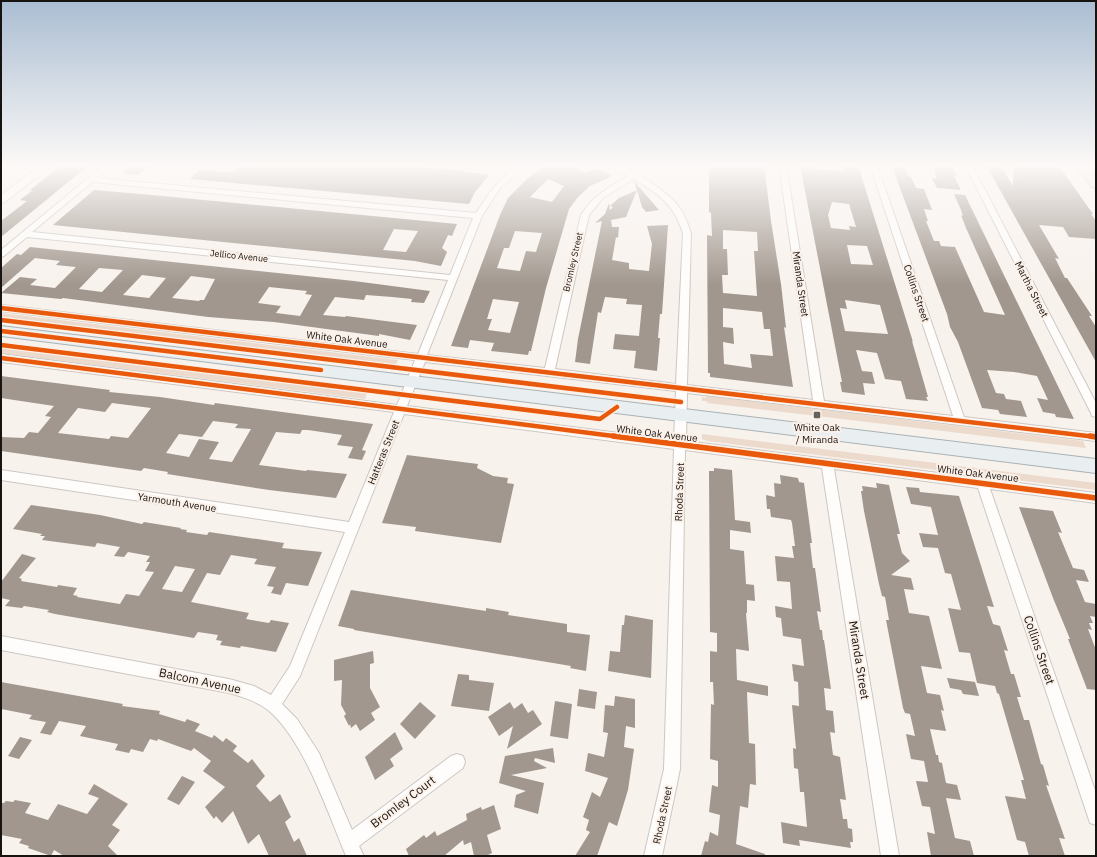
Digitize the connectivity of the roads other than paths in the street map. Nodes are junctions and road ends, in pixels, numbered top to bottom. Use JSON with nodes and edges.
{"nodes":[{"id":1,"x":60,"y":205,"type":"edge"},
{"id":2,"x":359,"y":205,"type":"edge"},
{"id":3,"x":485,"y":205,"type":"edge"},
{"id":4,"x":591,"y":205,"type":"edge"},
{"id":5,"x":674,"y":205,"type":"edge"},
{"id":6,"x":789,"y":205,"type":"edge"},
{"id":7,"x":888,"y":205,"type":"edge"},
{"id":8,"x":989,"y":205,"type":"edge"},
{"id":9,"x":478,"y":216,"type":"junction"},
{"id":10,"x":25,"y":234,"type":"junction"},
{"id":11,"x":1,"y":254,"type":"edge"},
{"id":12,"x":453,"y":278,"type":"junction"},
{"id":13,"x":1,"y":308,"type":"edge"},
{"id":14,"x":1,"y":331,"type":"edge"},
{"id":15,"x":422,"y":357,"type":"junction"},
{"id":16,"x":1,"y":358,"type":"edge"},
{"id":17,"x":549,"y":372,"type":"junction"},
{"id":18,"x":412,"y":382,"type":"junction"},
{"id":19,"x":681,"y":388,"type":"junction"},
{"id":20,"x":819,"y":404,"type":"junction"},
{"id":21,"x":401,"y":410,"type":"junction"},
{"id":22,"x":1096,"y":414,"type":"edge"},
{"id":23,"x":681,"y":415,"type":"junction"},
{"id":24,"x":960,"y":421,"type":"junction"},
{"id":25,"x":1096,"y":437,"type":"edge"},
{"id":26,"x":680,"y":445,"type":"junction"},
{"id":27,"x":828,"y":463,"type":"junction"},
{"id":28,"x":1096,"y":466,"type":"edge"},
{"id":29,"x":1,"y":475,"type":"edge"},
{"id":30,"x":982,"y":483,"type":"junction"},
{"id":31,"x":1096,"y":498,"type":"edge"},
{"id":32,"x":353,"y":528,"type":"junction"},
{"id":33,"x":1,"y":643,"type":"edge"},
{"id":34,"x":273,"y":705,"type":"junction"},
{"id":35,"x":457,"y":762,"type":"dead end"},
{"id":36,"x":1096,"y":817,"type":"edge"},
{"id":37,"x":352,"y":850,"type":"edge"},
{"id":38,"x":653,"y":856,"type":"edge"},
{"id":39,"x":890,"y":856,"type":"edge"}],
"edges":[{"from":1,"to":10,"type":"street"},
{"from":2,"to":9,"type":"street"},
{"from":3,"to":9,"type":"street","name":"Hatteras Street"},
{"from":4,"to":17,"type":"street","name":"Bromley Street"},
{"from":5,"to":19,"type":"street","name":"Rhoda Street"},
{"from":6,"to":20,"type":"street","name":"Miranda Street"},
{"from":7,"to":24,"type":"street","name":"Collins Street"},
{"from":8,"to":22,"type":"street","name":"Martha Street"},
{"from":9,"to":12,"type":"street","name":"Hatteras Street"},
{"from":10,"to":11,"type":"street"},
{"from":10,"to":12,"type":"street","name":"Jellico Avenue"},
{"from":12,"to":15,"type":"street","name":"Hatteras Street"},
{"from":13,"to":15,"type":"street","name":"White Oak Avenue"},
{"from":14,"to":18,"type":"main road","name":"White Oak Avenue"},
{"from":15,"to":17,"type":"street","name":"White Oak Avenue"},
{"from":15,"to":18,"type":"street","name":"Hatteras Street"},
{"from":16,"to":21,"type":"street","name":"White Oak Avenue"},
{"from":17,"to":19,"type":"street","name":"White Oak Avenue"},
{"from":18,"to":21,"type":"street","name":"Hatteras Street"},
{"from":18,"to":23,"type":"main road","name":"White Oak Avenue"},
{"from":19,"to":20,"type":"street","name":"White Oak Avenue"},
{"from":19,"to":23,"type":"street","name":"Rhoda Street"},
{"from":20,"to":24,"type":"street","name":"White Oak Avenue"},
{"from":21,"to":26,"type":"street","name":"White Oak Avenue"},
{"from":21,"to":32,"type":"street","name":"Hatteras Street"},
{"from":23,"to":26,"type":"street","name":"Rhoda Street"},
{"from":23,"to":28,"type":"main road","name":"White Oak Avenue"},
{"from":24,"to":25,"type":"street","name":"White Oak Avenue"},
{"from":26,"to":27,"type":"street","name":"White Oak Avenue"},
{"from":26,"to":38,"type":"street","name":"Rhoda Street"},
{"from":27,"to":30,"type":"street","name":"White Oak Avenue"},
{"from":27,"to":39,"type":"street","name":"Miranda Street"},
{"from":29,"to":32,"type":"street","name":"Yarmouth Avenue"},
{"from":30,"to":31,"type":"street","name":"White Oak Avenue"},
{"from":30,"to":36,"type":"street","name":"Collins Street"},
{"from":32,"to":34,"type":"street","name":"Hatteras Street"},
{"from":33,"to":34,"type":"street","name":"Balcom Avenue"},
{"from":34,"to":37,"type":"street","name":"Balcom Avenue"},
{"from":35,"to":37,"type":"street","name":"Bromley Court"}]}
